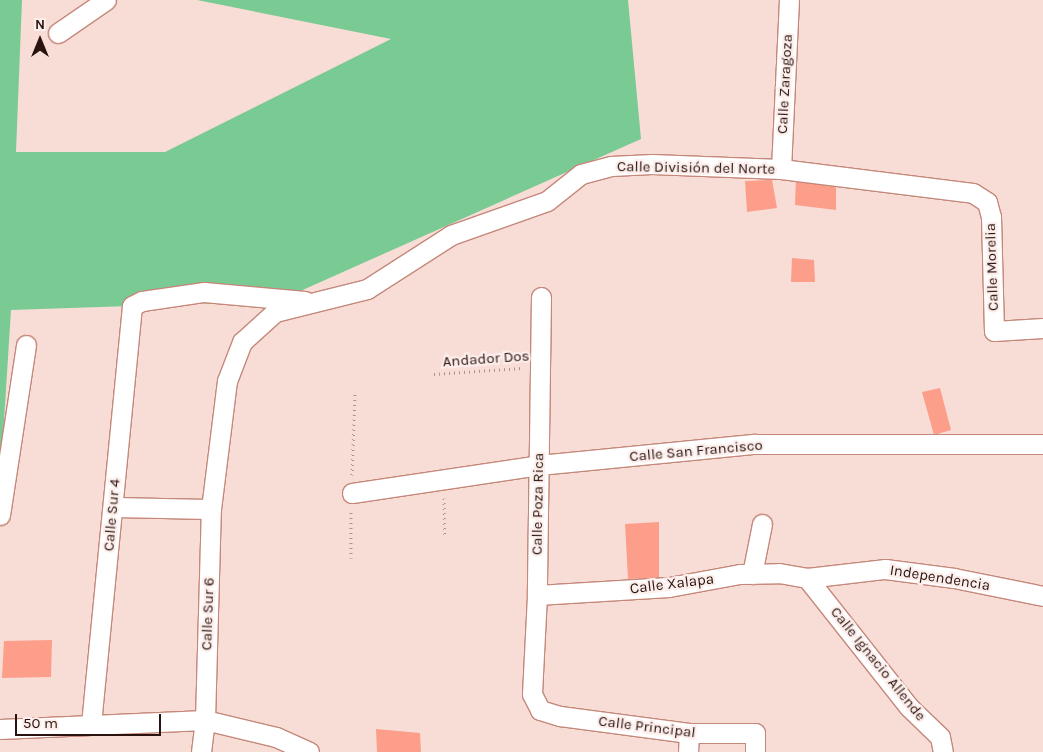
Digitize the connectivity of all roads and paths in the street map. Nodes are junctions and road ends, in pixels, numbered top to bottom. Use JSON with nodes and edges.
{"nodes":[{"id":1,"x":106,"y":0,"type":"edge"},
{"id":2,"x":789,"y":0,"type":"edge"},
{"id":3,"x":58,"y":34,"type":"dead end"},
{"id":4,"x":781,"y":169,"type":"junction"},
{"id":5,"x":987,"y":202,"type":"joint"},
{"id":6,"x":541,"y":297,"type":"dead end"},
{"id":7,"x":315,"y":302,"type":"junction"},
{"id":8,"x":132,"y":306,"type":"joint"},
{"id":9,"x":256,"y":326,"type":"joint"},
{"id":10,"x":1043,"y":328,"type":"edge"},
{"id":11,"x":26,"y":345,"type":"dead end"},
{"id":12,"x":540,"y":366,"type":"junction"},
{"id":13,"x":434,"y":374,"type":"dead end"},
{"id":14,"x":1043,"y":444,"type":"edge"},
{"id":15,"x":539,"y":465,"type":"junction"},
{"id":16,"x":444,"y":479,"type":"junction"},
{"id":17,"x":352,"y":493,"type":"dead end"},
{"id":18,"x":113,"y":507,"type":"junction"},
{"id":19,"x":211,"y":509,"type":"junction"},
{"id":20,"x":0,"y":516,"type":"edge"},
{"id":21,"x":762,"y":524,"type":"dead end"},
{"id":22,"x":445,"y":537,"type":"dead end"},
{"id":23,"x":752,"y":574,"type":"junction"},
{"id":24,"x":807,"y":578,"type":"junction"},
{"id":25,"x":537,"y":595,"type":"junction"},
{"id":26,"x":1043,"y":596,"type":"edge"},
{"id":27,"x":540,"y":710,"type":"joint"},
{"id":28,"x":205,"y":720,"type":"junction"},
{"id":29,"x":91,"y":724,"type":"junction"},
{"id":30,"x":0,"y":729,"type":"edge"},
{"id":31,"x":689,"y":743,"type":"edge"},
{"id":32,"x":755,"y":743,"type":"edge"},
{"id":33,"x":201,"y":752,"type":"edge"},
{"id":34,"x":308,"y":752,"type":"edge"},
{"id":35,"x":943,"y":752,"type":"edge"}],
"edges":[{"from":1,"to":3,"type":"street"},
{"from":2,"to":4,"type":"street","name":"Calle Zaragoza"},
{"from":4,"to":5,"type":"street","name":"Calle División del Norte"},
{"from":4,"to":7,"type":"street","name":"Calle División del Norte"},
{"from":5,"to":10,"type":"street","name":"Calle Morelia"},
{"from":6,"to":12,"type":"street","name":"Calle Poza Rica"},
{"from":7,"to":8,"type":"street","name":"Calle División del Norte"},
{"from":7,"to":9,"type":"street","name":"Calle División del Norte"},
{"from":8,"to":18,"type":"street","name":"Calle Sur 4"},
{"from":9,"to":19,"type":"street","name":"Calle Sur 6"},
{"from":11,"to":20,"type":"street"},
{"from":12,"to":13,"type":"path","name":"Andador Dos"},
{"from":12,"to":15,"type":"street","name":"Calle Poza Rica"},
{"from":14,"to":15,"type":"street","name":"Calle San Francisco"},
{"from":15,"to":16,"type":"street","name":"Calle San Francisco"},
{"from":15,"to":25,"type":"street","name":"Calle Poza Rica"},
{"from":16,"to":17,"type":"street","name":"Calle San Francisco"},
{"from":16,"to":22,"type":"path"},
{"from":18,"to":19,"type":"street"},
{"from":18,"to":29,"type":"street","name":"Calle Sur 4"},
{"from":19,"to":28,"type":"street","name":"Calle Sur 6"},
{"from":21,"to":23,"type":"street"},
{"from":23,"to":24,"type":"street","name":"Calle Xalapa"},
{"from":23,"to":25,"type":"street","name":"Calle Xalapa"},
{"from":24,"to":26,"type":"street","name":"Independencia"},
{"from":24,"to":35,"type":"street","name":"Calle Ignacio Allende"},
{"from":25,"to":27,"type":"street","name":"Calle Poza Rica"},
{"from":27,"to":31,"type":"street","name":"Calle Principal"},
{"from":28,"to":29,"type":"street"},
{"from":28,"to":33,"type":"street","name":"Calle Sur 6"},
{"from":28,"to":34,"type":"street"},
{"from":29,"to":30,"type":"street"},
{"from":31,"to":32,"type":"street","name":"Calle Principal"}]}
